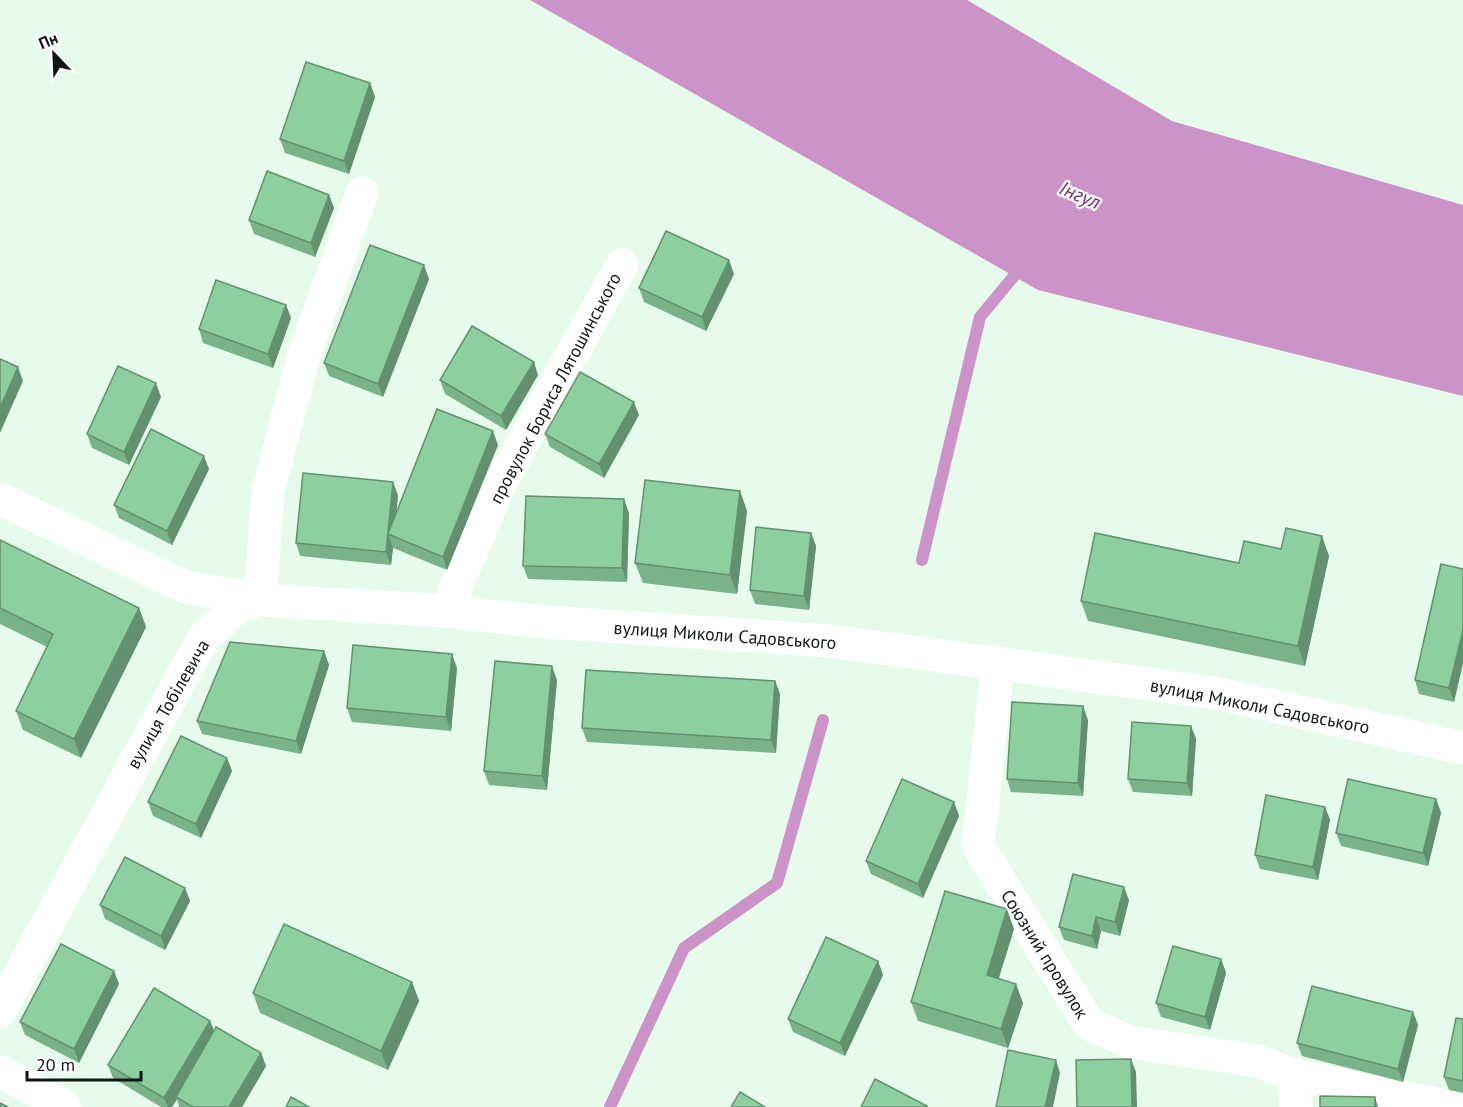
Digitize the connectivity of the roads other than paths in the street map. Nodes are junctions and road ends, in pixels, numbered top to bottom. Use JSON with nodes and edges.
{"nodes":[{"id":1,"x":362,"y":193,"type":"dead end"},
{"id":2,"x":622,"y":265,"type":"dead end"},
{"id":3,"x":0,"y":499,"type":"edge"},
{"id":4,"x":260,"y":600,"type":"junction"},
{"id":5,"x":446,"y":611,"type":"junction"},
{"id":6,"x":998,"y":662,"type":"junction"},
{"id":7,"x":1463,"y":748,"type":"edge"},
{"id":8,"x":0,"y":1011,"type":"edge"},
{"id":9,"x":0,"y":1071,"type":"edge"},
{"id":10,"x":1294,"y":1075,"type":"junction"},
{"id":11,"x":65,"y":1107,"type":"edge"},
{"id":12,"x":1296,"y":1107,"type":"edge"},
{"id":13,"x":1451,"y":1107,"type":"edge"}],
"edges":[{"from":1,"to":4,"type":"street"},
{"from":2,"to":5,"type":"street","name":"провулок Бориса Лятошинського"},
{"from":3,"to":4,"type":"street","name":"вулиця Миколи Садовського"},
{"from":4,"to":5,"type":"street","name":"вулиця Миколи Садовського"},
{"from":4,"to":8,"type":"street","name":"вулиця Тобілевича"},
{"from":5,"to":6,"type":"street","name":"вулиця Миколи Садовського"},
{"from":6,"to":7,"type":"street","name":"вулиця Миколи Садовського"},
{"from":6,"to":10,"type":"street","name":"Союзний провулок"},
{"from":9,"to":11,"type":"street"},
{"from":10,"to":12,"type":"street"},
{"from":10,"to":13,"type":"street","name":"Союзний провулок"}]}
